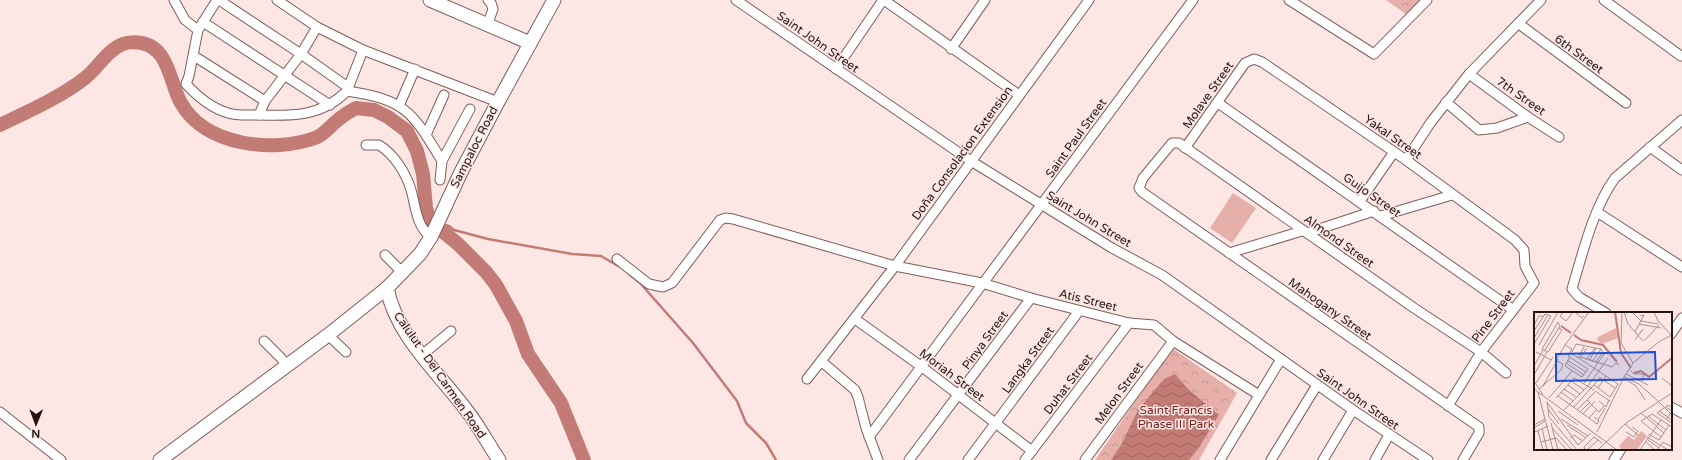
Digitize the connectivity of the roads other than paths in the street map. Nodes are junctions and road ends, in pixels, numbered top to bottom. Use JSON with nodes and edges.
{"nodes":[{"id":1,"x":174,"y":0,"type":"edge"},
{"id":2,"x":218,"y":0,"type":"edge"},
{"id":3,"x":276,"y":0,"type":"edge"},
{"id":4,"x":430,"y":0,"type":"edge"},
{"id":5,"x":488,"y":0,"type":"edge"},
{"id":6,"x":554,"y":0,"type":"edge"},
{"id":7,"x":736,"y":0,"type":"edge"},
{"id":8,"x":884,"y":0,"type":"edge"},
{"id":9,"x":985,"y":0,"type":"edge"},
{"id":10,"x":1089,"y":0,"type":"edge"},
{"id":11,"x":1193,"y":0,"type":"edge"},
{"id":12,"x":1289,"y":0,"type":"edge"},
{"id":13,"x":1427,"y":0,"type":"edge"},
{"id":14,"x":1541,"y":0,"type":"edge"},
{"id":15,"x":1604,"y":0,"type":"edge"},
{"id":16,"x":203,"y":22,"type":"junction"},
{"id":17,"x":1519,"y":24,"type":"junction"},
{"id":18,"x":488,"y":26,"type":"junction"},
{"id":19,"x":317,"y":27,"type":"junction"},
{"id":20,"x":198,"y":30,"type":"junction"},
{"id":21,"x":530,"y":43,"type":"junction"},
{"id":22,"x":951,"y":49,"type":"junction"},
{"id":23,"x":363,"y":50,"type":"junction"},
{"id":24,"x":301,"y":54,"type":"junction"},
{"id":25,"x":194,"y":56,"type":"junction"},
{"id":26,"x":1681,"y":56,"type":"dead end"},
{"id":27,"x":1254,"y":59,"type":"joint"},
{"id":28,"x":415,"y":69,"type":"junction"},
{"id":29,"x":836,"y":69,"type":"junction"},
{"id":30,"x":1469,"y":74,"type":"junction"},
{"id":31,"x":283,"y":76,"type":"junction"},
{"id":32,"x":348,"y":90,"type":"junction"},
{"id":33,"x":1019,"y":95,"type":"junction"},
{"id":34,"x":444,"y":96,"type":"dead end"},
{"id":35,"x":264,"y":101,"type":"junction"},
{"id":36,"x":498,"y":102,"type":"junction"},
{"id":37,"x":1446,"y":102,"type":"junction"},
{"id":38,"x":1218,"y":103,"type":"junction"},
{"id":39,"x":1626,"y":103,"type":"dead end"},
{"id":40,"x":330,"y":106,"type":"junction"},
{"id":41,"x":400,"y":106,"type":"junction"},
{"id":42,"x":470,"y":109,"type":"dead end"},
{"id":43,"x":259,"y":115,"type":"junction"},
{"id":44,"x":1528,"y":117,"type":"junction"},
{"id":45,"x":1682,"y":120,"type":"edge"},
{"id":46,"x":426,"y":135,"type":"junction"},
{"id":47,"x":1559,"y":137,"type":"dead end"},
{"id":48,"x":366,"y":145,"type":"dead end"},
{"id":49,"x":1650,"y":147,"type":"junction"},
{"id":50,"x":1185,"y":148,"type":"junction"},
{"id":51,"x":1394,"y":152,"type":"junction"},
{"id":52,"x":1406,"y":160,"type":"junction"},
{"id":53,"x":442,"y":161,"type":"junction"},
{"id":54,"x":971,"y":161,"type":"junction"},
{"id":55,"x":1682,"y":170,"type":"edge"},
{"id":56,"x":440,"y":180,"type":"dead end"},
{"id":57,"x":1452,"y":195,"type":"junction"},
{"id":58,"x":1360,"y":201,"type":"junction"},
{"id":59,"x":1042,"y":204,"type":"junction"},
{"id":60,"x":1597,"y":212,"type":"junction"},
{"id":61,"x":1377,"y":213,"type":"junction"},
{"id":62,"x":1304,"y":232,"type":"junction"},
{"id":63,"x":432,"y":235,"type":"junction"},
{"id":64,"x":1515,"y":240,"type":"joint"},
{"id":65,"x":1229,"y":253,"type":"junction"},
{"id":66,"x":385,"y":255,"type":"dead end"},
{"id":67,"x":617,"y":258,"type":"dead end"},
{"id":68,"x":895,"y":266,"type":"junction"},
{"id":69,"x":1682,"y":267,"type":"edge"},
{"id":70,"x":403,"y":273,"type":"junction"},
{"id":71,"x":982,"y":282,"type":"junction"},
{"id":72,"x":387,"y":288,"type":"junction"},
{"id":73,"x":1031,"y":298,"type":"junction"},
{"id":74,"x":1512,"y":309,"type":"junction"},
{"id":75,"x":1079,"y":311,"type":"junction"},
{"id":76,"x":1604,"y":312,"type":"edge"},
{"id":77,"x":1682,"y":318,"type":"edge"},
{"id":78,"x":855,"y":319,"type":"junction"},
{"id":79,"x":1129,"y":323,"type":"junction"},
{"id":80,"x":451,"y":331,"type":"dead end"},
{"id":81,"x":1672,"y":333,"type":"edge"},
{"id":82,"x":328,"y":335,"type":"junction"},
{"id":83,"x":264,"y":341,"type":"dead end"},
{"id":84,"x":1173,"y":341,"type":"junction"},
{"id":85,"x":346,"y":352,"type":"dead end"},
{"id":86,"x":1481,"y":352,"type":"junction"},
{"id":87,"x":422,"y":355,"type":"junction"},
{"id":88,"x":1281,"y":359,"type":"junction"},
{"id":89,"x":821,"y":361,"type":"junction"},
{"id":90,"x":287,"y":366,"type":"junction"},
{"id":91,"x":922,"y":367,"type":"junction"},
{"id":92,"x":1506,"y":373,"type":"dead end"},
{"id":93,"x":807,"y":379,"type":"dead end"},
{"id":94,"x":1317,"y":385,"type":"junction"},
{"id":95,"x":1259,"y":395,"type":"junction"},
{"id":96,"x":959,"y":396,"type":"junction"},
{"id":97,"x":1448,"y":406,"type":"junction"},
{"id":98,"x":1672,"y":408,"type":"edge"},
{"id":99,"x":1353,"y":410,"type":"junction"},
{"id":100,"x":0,"y":412,"type":"edge"},
{"id":101,"x":1682,"y":414,"type":"edge"},
{"id":102,"x":996,"y":422,"type":"junction"},
{"id":103,"x":1389,"y":435,"type":"junction"},
{"id":104,"x":869,"y":437,"type":"junction"},
{"id":105,"x":1620,"y":450,"type":"edge"},
{"id":106,"x":1032,"y":451,"type":"junction"},
{"id":107,"x":61,"y":460,"type":"edge"},
{"id":108,"x":160,"y":460,"type":"edge"},
{"id":109,"x":499,"y":460,"type":"edge"},
{"id":110,"x":878,"y":460,"type":"edge"},
{"id":111,"x":909,"y":460,"type":"edge"},
{"id":112,"x":968,"y":460,"type":"edge"},
{"id":113,"x":1025,"y":460,"type":"edge"},
{"id":114,"x":1085,"y":460,"type":"edge"},
{"id":115,"x":1220,"y":460,"type":"edge"},
{"id":116,"x":1271,"y":460,"type":"edge"},
{"id":117,"x":1323,"y":460,"type":"edge"},
{"id":118,"x":1376,"y":460,"type":"edge"},
{"id":119,"x":1428,"y":460,"type":"edge"},
{"id":120,"x":1463,"y":460,"type":"edge"},
{"id":121,"x":1614,"y":460,"type":"edge"}],
"edges":[{"from":1,"to":20,"type":"street"},
{"from":2,"to":16,"type":"street"},
{"from":2,"to":24,"type":"street"},
{"from":3,"to":19,"type":"street"},
{"from":4,"to":18,"type":"main road"},
{"from":5,"to":18,"type":"street"},
{"from":6,"to":21,"type":"main road","name":"Sampaloc Road"},
{"from":7,"to":29,"type":"street","name":"Saint John Street"},
{"from":8,"to":22,"type":"street"},
{"from":8,"to":29,"type":"street"},
{"from":9,"to":22,"type":"street"},
{"from":10,"to":33,"type":"street","name":"Doña Consolacion Extension"},
{"from":11,"to":59,"type":"street","name":"Saint Paul Street"},
{"from":12,"to":13,"type":"street"},
{"from":14,"to":17,"type":"street"},
{"from":15,"to":26,"type":"street"},
{"from":16,"to":20,"type":"street"},
{"from":16,"to":31,"type":"street"},
{"from":17,"to":30,"type":"street"},
{"from":17,"to":39,"type":"street","name":"6th Street"},
{"from":18,"to":21,"type":"main road"},
{"from":19,"to":23,"type":"street"},
{"from":19,"to":24,"type":"street"},
{"from":20,"to":25,"type":"street"},
{"from":21,"to":36,"type":"main road","name":"Sampaloc Road"},
{"from":22,"to":33,"type":"street"},
{"from":23,"to":28,"type":"street"},
{"from":23,"to":32,"type":"street"},
{"from":24,"to":31,"type":"street"},
{"from":24,"to":32,"type":"street"},
{"from":25,"to":35,"type":"street"},
{"from":25,"to":43,"type":"street"},
{"from":27,"to":38,"type":"street","name":"Molave Street"},
{"from":27,"to":51,"type":"street","name":"Yakal Street"},
{"from":28,"to":36,"type":"street"},
{"from":28,"to":41,"type":"street"},
{"from":29,"to":54,"type":"street","name":"Saint John Street"},
{"from":30,"to":37,"type":"street"},
{"from":30,"to":44,"type":"street","name":"7th Street"},
{"from":31,"to":35,"type":"street"},
{"from":31,"to":40,"type":"street"},
{"from":32,"to":40,"type":"street"},
{"from":32,"to":41,"type":"street"},
{"from":33,"to":54,"type":"street","name":"Doña Consolacion Extension"},
{"from":34,"to":46,"type":"street"},
{"from":35,"to":43,"type":"street"},
{"from":36,"to":63,"type":"main road","name":"Sampaloc Road"},
{"from":37,"to":44,"type":"street"},
{"from":37,"to":52,"type":"street"},
{"from":38,"to":50,"type":"street","name":"Molave Street"},
{"from":38,"to":58,"type":"street","name":"Guijo Street"},
{"from":40,"to":43,"type":"street"},
{"from":41,"to":46,"type":"street"},
{"from":42,"to":53,"type":"street"},
{"from":44,"to":47,"type":"street","name":"7th Street"},
{"from":45,"to":49,"type":"street"},
{"from":46,"to":53,"type":"street"},
{"from":48,"to":63,"type":"street"},
{"from":49,"to":55,"type":"street"},
{"from":49,"to":60,"type":"street"},
{"from":50,"to":62,"type":"street","name":"Almond Street"},
{"from":50,"to":65,"type":"street","name":"Mahogany Street"},
{"from":51,"to":52,"type":"street","name":"Yakal Street"},
{"from":51,"to":58,"type":"street"},
{"from":52,"to":57,"type":"street","name":"Yakal Street"},
{"from":53,"to":56,"type":"street"},
{"from":54,"to":59,"type":"street","name":"Saint John Street"},
{"from":54,"to":68,"type":"street","name":"Doña Consolacion Extension"},
{"from":57,"to":61,"type":"street"},
{"from":57,"to":64,"type":"street","name":"Yakal Street"},
{"from":58,"to":61,"type":"street","name":"Guijo Street"},
{"from":59,"to":71,"type":"street","name":"Saint Paul Street"},
{"from":59,"to":88,"type":"street","name":"Saint John Street"},
{"from":60,"to":69,"type":"street"},
{"from":60,"to":76,"type":"street"},
{"from":61,"to":62,"type":"street"},
{"from":61,"to":74,"type":"street","name":"Guijo Street"},
{"from":62,"to":65,"type":"street"},
{"from":62,"to":86,"type":"street","name":"Almond Street"},
{"from":63,"to":70,"type":"main road","name":"Sampaloc Road"},
{"from":64,"to":74,"type":"street","name":"Pine Street"},
{"from":65,"to":97,"type":"street","name":"Mahogany Street"},
{"from":66,"to":70,"type":"street"},
{"from":67,"to":68,"type":"street","name":"Atis Street"},
{"from":68,"to":71,"type":"street","name":"Atis Street"},
{"from":68,"to":78,"type":"street","name":"Doña Consolacion Extension"},
{"from":70,"to":72,"type":"main road","name":"Sampaloc Road"},
{"from":71,"to":73,"type":"street","name":"Atis Street"},
{"from":71,"to":91,"type":"street","name":"Saint Paul Street"},
{"from":72,"to":82,"type":"main road","name":"Sampaloc Road"},
{"from":72,"to":87,"type":"main road","name":"Calulut - Del Carmen Road"},
{"from":73,"to":75,"type":"street","name":"Atis Street"},
{"from":73,"to":96,"type":"street","name":"Pinya Street"},
{"from":74,"to":86,"type":"street","name":"Pine Street"},
{"from":75,"to":79,"type":"street","name":"Atis Street"},
{"from":75,"to":102,"type":"street","name":"Langka Street"},
{"from":77,"to":81,"type":"street"},
{"from":78,"to":89,"type":"street","name":"Doña Consolacion Extension"},
{"from":78,"to":91,"type":"street","name":"Moriah Street"},
{"from":79,"to":84,"type":"street","name":"Atis Street"},
{"from":79,"to":106,"type":"street","name":"Duhat Street"},
{"from":80,"to":87,"type":"street"},
{"from":82,"to":85,"type":"street"},
{"from":82,"to":90,"type":"main road","name":"Sampaloc Road"},
{"from":83,"to":90,"type":"street"},
{"from":84,"to":95,"type":"street","name":"Atis Street"},
{"from":84,"to":114,"type":"street","name":"Melon Street"},
{"from":86,"to":92,"type":"street","name":"Almond Street"},
{"from":86,"to":97,"type":"street","name":"Pine Street"},
{"from":87,"to":109,"type":"main road","name":"Calulut - Del Carmen Road"},
{"from":88,"to":94,"type":"street","name":"Saint John Street"},
{"from":88,"to":95,"type":"street"},
{"from":89,"to":93,"type":"street","name":"Doña Consolacion Extension"},
{"from":89,"to":104,"type":"street"},
{"from":90,"to":108,"type":"main road","name":"Sampaloc Road"},
{"from":91,"to":96,"type":"street","name":"Moriah Street"},
{"from":91,"to":104,"type":"street","name":"Saint Paul Street"},
{"from":94,"to":99,"type":"street","name":"Saint John Street"},
{"from":94,"to":116,"type":"street"},
{"from":95,"to":115,"type":"street"},
{"from":96,"to":102,"type":"street","name":"Moriah Street"},
{"from":96,"to":111,"type":"street","name":"Pinya Street"},
{"from":97,"to":120,"type":"street","name":"Mahogany Street"},
{"from":98,"to":101,"type":"street"},
{"from":99,"to":103,"type":"street","name":"Saint John Street"},
{"from":99,"to":117,"type":"street"},
{"from":100,"to":107,"type":"street"},
{"from":102,"to":106,"type":"street","name":"Moriah Street"},
{"from":102,"to":112,"type":"street","name":"Langka Street"},
{"from":103,"to":118,"type":"street"},
{"from":103,"to":119,"type":"street","name":"Saint John Street"},
{"from":104,"to":110,"type":"street"},
{"from":105,"to":121,"type":"street"},
{"from":106,"to":113,"type":"street","name":"Duhat Street"}]}
